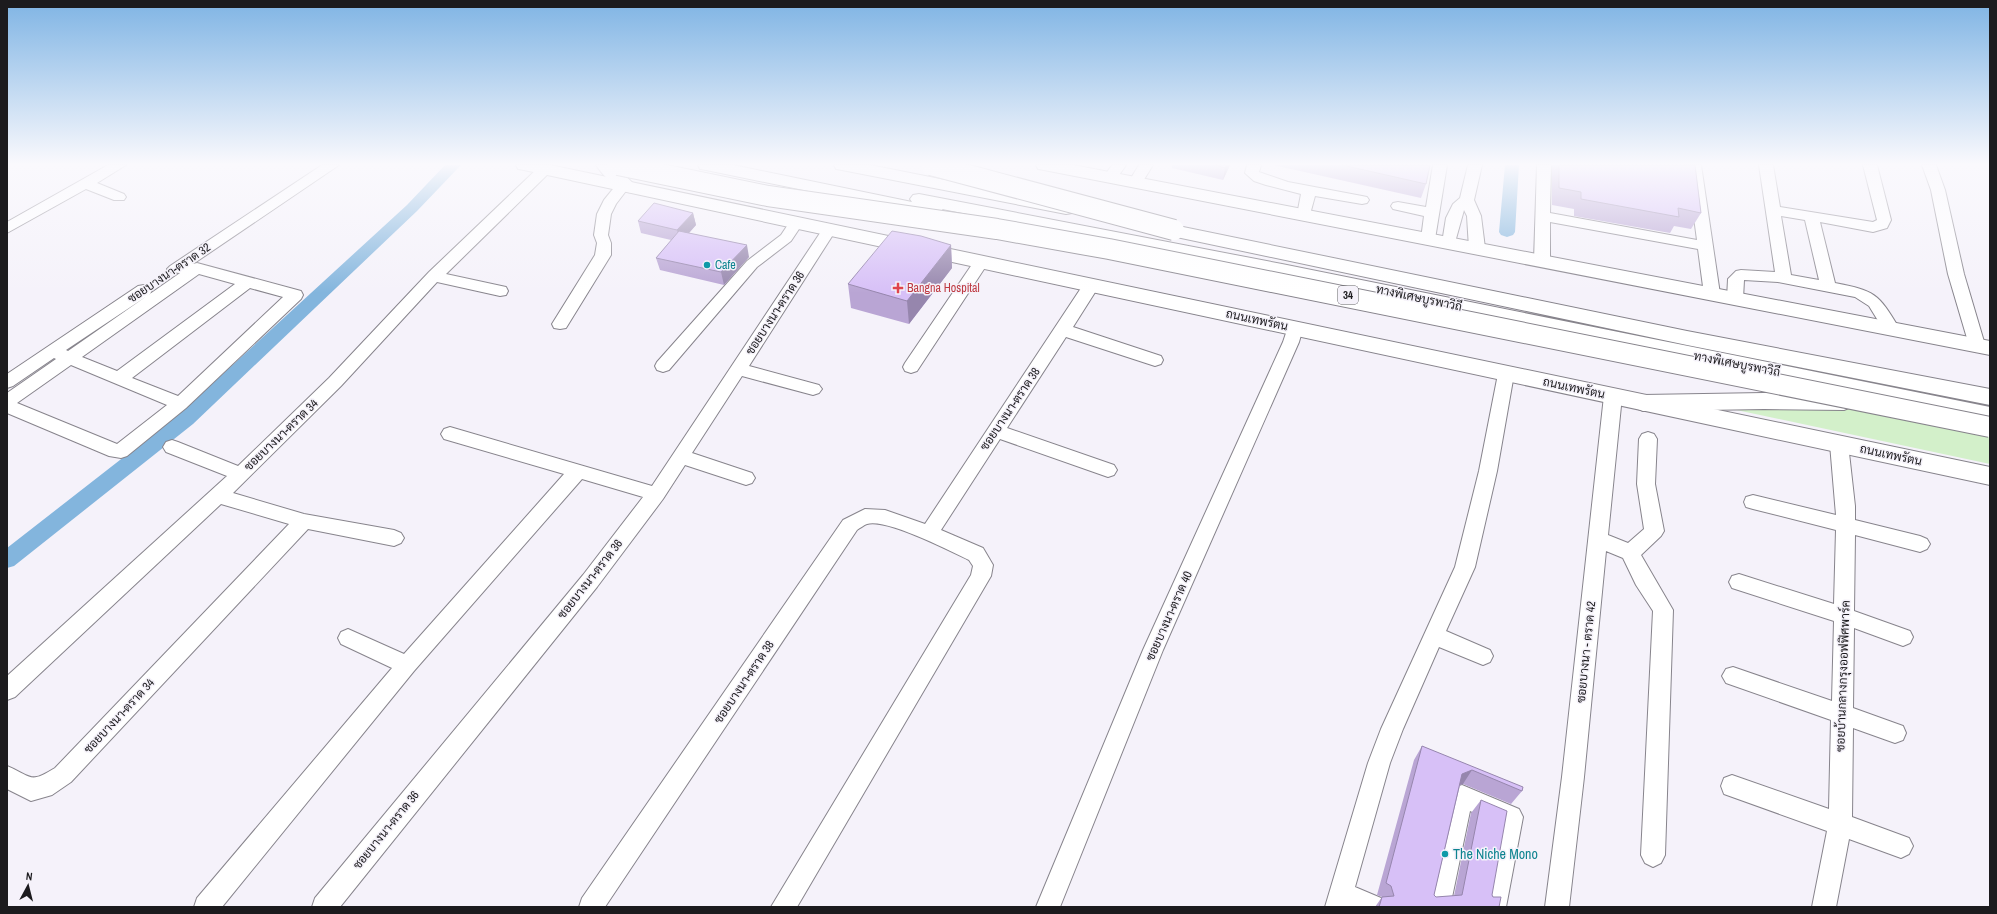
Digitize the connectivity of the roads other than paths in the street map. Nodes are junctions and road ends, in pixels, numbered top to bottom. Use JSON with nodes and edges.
{"nodes":[{"id":1,"x":43,"y":208,"type":"edge"},
{"id":2,"x":271,"y":208,"type":"edge"},
{"id":3,"x":505,"y":208,"type":"edge"},
{"id":4,"x":607,"y":208,"type":"edge"},
{"id":5,"x":719,"y":208,"type":"edge"},
{"id":6,"x":851,"y":208,"type":"edge"},
{"id":7,"x":916,"y":208,"type":"edge"},
{"id":8,"x":969,"y":208,"type":"edge"},
{"id":9,"x":1060,"y":208,"type":"edge"},
{"id":10,"x":1090,"y":208,"type":"edge"},
{"id":11,"x":1105,"y":208,"type":"edge"},
{"id":12,"x":1265,"y":208,"type":"edge"},
{"id":13,"x":1305,"y":208,"type":"edge"},
{"id":14,"x":1406,"y":208,"type":"edge"},
{"id":15,"x":1433,"y":208,"type":"edge"},
{"id":16,"x":1459,"y":208,"type":"edge"},
{"id":17,"x":1470,"y":208,"type":"edge"},
{"id":18,"x":1543,"y":208,"type":"edge"},
{"id":19,"x":1700,"y":208,"type":"edge"},
{"id":20,"x":1881,"y":208,"type":"edge"},
{"id":21,"x":1942,"y":208,"type":"edge"},
{"id":22,"x":1774,"y":210,"type":"joint"},
{"id":23,"x":1432,"y":213,"type":"junction"},
{"id":24,"x":1304,"y":215,"type":"junction"},
{"id":25,"x":1543,"y":216,"type":"junction"},
{"id":26,"x":1811,"y":216,"type":"junction"},
{"id":27,"x":796,"y":224,"type":"junction"},
{"id":28,"x":7,"y":228,"type":"edge"},
{"id":29,"x":829,"y":230,"type":"junction"},
{"id":30,"x":1174,"y":230,"type":"junction"},
{"id":31,"x":1428,"y":239,"type":"junction"},
{"id":32,"x":1449,"y":243,"type":"junction"},
{"id":33,"x":1705,"y":246,"type":"junction"},
{"id":34,"x":1477,"y":248,"type":"junction"},
{"id":35,"x":1542,"y":261,"type":"junction"},
{"id":36,"x":980,"y":262,"type":"junction"},
{"id":37,"x":434,"y":276,"type":"junction"},
{"id":38,"x":1784,"y":278,"type":"junction"},
{"id":39,"x":249,"y":281,"type":"junction"},
{"id":40,"x":1091,"y":286,"type":"junction"},
{"id":41,"x":1828,"y":287,"type":"junction"},
{"id":42,"x":500,"y":291,"type":"dead end"},
{"id":43,"x":1712,"y":294,"type":"junction"},
{"id":44,"x":1735,"y":298,"type":"junction"},
{"id":45,"x":560,"y":324,"type":"dead end"},
{"id":46,"x":1295,"y":328,"type":"junction"},
{"id":47,"x":1891,"y":328,"type":"junction"},
{"id":48,"x":1063,"y":330,"type":"junction"},
{"id":49,"x":1984,"y":346,"type":"edge"},
{"id":50,"x":60,"y":355,"type":"junction"},
{"id":51,"x":1155,"y":360,"type":"dead end"},
{"id":52,"x":663,"y":366,"type":"dead end"},
{"id":53,"x":911,"y":367,"type":"dead end"},
{"id":54,"x":739,"y":369,"type":"junction"},
{"id":55,"x":1506,"y":374,"type":"junction"},
{"id":56,"x":119,"y":379,"type":"junction"},
{"id":57,"x":7,"y":382,"type":"edge"},
{"id":58,"x":1990,"y":384,"type":"edge"},
{"id":59,"x":813,"y":389,"type":"dead end"},
{"id":60,"x":1613,"y":396,"type":"junction"},
{"id":61,"x":1990,"y":397,"type":"edge"},
{"id":62,"x":7,"y":402,"type":"edge"},
{"id":63,"x":1643,"y":403,"type":"junction"},
{"id":64,"x":1866,"y":403,"type":"junction"},
{"id":65,"x":180,"y":404,"type":"junction"},
{"id":66,"x":7,"y":406,"type":"edge"},
{"id":67,"x":1990,"y":415,"type":"edge"},
{"id":68,"x":1990,"y":428,"type":"edge"},
{"id":69,"x":996,"y":431,"type":"junction"},
{"id":70,"x":450,"y":434,"type":"dead end"},
{"id":71,"x":1648,"y":439,"type":"dead end"},
{"id":72,"x":1839,"y":444,"type":"junction"},
{"id":73,"x":172,"y":447,"type":"dead end"},
{"id":74,"x":682,"y":457,"type":"junction"},
{"id":75,"x":1108,"y":470,"type":"dead end"},
{"id":76,"x":578,"y":471,"type":"junction"},
{"id":77,"x":240,"y":474,"type":"junction"},
{"id":78,"x":1990,"y":476,"type":"edge"},
{"id":79,"x":746,"y":478,"type":"dead end"},
{"id":80,"x":656,"y":494,"type":"junction"},
{"id":81,"x":218,"y":496,"type":"junction"},
{"id":82,"x":1753,"y":502,"type":"dead end"},
{"id":83,"x":304,"y":521,"type":"junction"},
{"id":84,"x":1845,"y":526,"type":"junction"},
{"id":85,"x":928,"y":532,"type":"junction"},
{"id":86,"x":394,"y":538,"type":"dead end"},
{"id":87,"x":1598,"y":539,"type":"junction"},
{"id":88,"x":1920,"y":544,"type":"dead end"},
{"id":89,"x":1630,"y":553,"type":"junction"},
{"id":90,"x":1739,"y":582,"type":"dead end"},
{"id":91,"x":1845,"y":616,"type":"junction"},
{"id":92,"x":1434,"y":635,"type":"junction"},
{"id":93,"x":1903,"y":637,"type":"dead end"},
{"id":94,"x":348,"y":638,"type":"dead end"},
{"id":95,"x":1483,"y":656,"type":"dead end"},
{"id":96,"x":407,"y":665,"type":"junction"},
{"id":97,"x":1733,"y":676,"type":"dead end"},
{"id":98,"x":7,"y":690,"type":"edge"},
{"id":99,"x":1841,"y":713,"type":"junction"},
{"id":100,"x":1895,"y":734,"type":"dead end"},
{"id":101,"x":7,"y":776,"type":"edge"},
{"id":102,"x":1732,"y":786,"type":"dead end"},
{"id":103,"x":1840,"y":823,"type":"junction"},
{"id":104,"x":1901,"y":846,"type":"dead end"},
{"id":105,"x":1653,"y":855,"type":"dead end"},
{"id":106,"x":1339,"y":900,"type":"edge"},
{"id":107,"x":1560,"y":906,"type":"edge"},
{"id":108,"x":206,"y":907,"type":"edge"},
{"id":109,"x":324,"y":907,"type":"edge"},
{"id":110,"x":591,"y":907,"type":"edge"},
{"id":111,"x":783,"y":907,"type":"edge"},
{"id":112,"x":1048,"y":907,"type":"edge"},
{"id":113,"x":1372,"y":907,"type":"edge"},
{"id":114,"x":1438,"y":907,"type":"edge"},
{"id":115,"x":1494,"y":907,"type":"edge"},
{"id":116,"x":1824,"y":907,"type":"edge"}],
"edges":[{"from":1,"to":28,"type":"street"},
{"from":2,"to":50,"type":"street","name":"ซอยบางนา-ตราด 32"},
{"from":3,"to":37,"type":"street","name":"ซอยบางนา-ตราด 34"},
{"from":4,"to":45,"type":"street"},
{"from":5,"to":27,"type":"main road","name":"ถนนเทพรัตน"},
{"from":6,"to":68,"type":"main road","bridge":true},
{"from":7,"to":64,"type":"main road","number":"34"},
{"from":8,"to":67,"type":"main road","name":"ทางพิเศษบูรพาวิถี"},
{"from":9,"to":30,"type":"main road","name":"ทางพิเศษบูรพาวิถี","bridge":true},
{"from":10,"to":30,"type":"main road","bridge":true},
{"from":11,"to":58,"type":"main road"},
{"from":12,"to":24,"type":"main road"},
{"from":13,"to":24,"type":"street"},
{"from":14,"to":23,"type":"street"},
{"from":15,"to":23,"type":"street"},
{"from":16,"to":32,"type":"street"},
{"from":17,"to":34,"type":"street"},
{"from":18,"to":25,"type":"street"},
{"from":19,"to":33,"type":"street"},
{"from":20,"to":26,"type":"street"},
{"from":21,"to":49,"type":"street"},
{"from":22,"to":26,"type":"street"},
{"from":22,"to":38,"type":"street"},
{"from":23,"to":31,"type":"street"},
{"from":24,"to":31,"type":"main road"},
{"from":25,"to":33,"type":"street"},
{"from":25,"to":35,"type":"street"},
{"from":26,"to":41,"type":"street"},
{"from":27,"to":29,"type":"main road","name":"ถนนเทพรัตน"},
{"from":27,"to":52,"type":"street"},
{"from":29,"to":36,"type":"main road","name":"ถนนเทพรัตน"},
{"from":29,"to":54,"type":"street","name":"ซอยบางนา-ตราด 36"},
{"from":30,"to":61,"type":"main road","name":"ทางพิเศษบูรพาวิถี"},
{"from":31,"to":32,"type":"main road"},
{"from":32,"to":34,"type":"main road"},
{"from":33,"to":43,"type":"street"},
{"from":34,"to":35,"type":"main road"},
{"from":35,"to":43,"type":"main road"},
{"from":36,"to":40,"type":"main road","name":"ถนนเทพรัตน"},
{"from":36,"to":53,"type":"street"},
{"from":37,"to":42,"type":"street"},
{"from":37,"to":77,"type":"street","name":"ซอยบางนา-ตราด 34"},
{"from":38,"to":41,"type":"street"},
{"from":38,"to":44,"type":"street"},
{"from":39,"to":50,"type":"street"},
{"from":39,"to":56,"type":"street"},
{"from":39,"to":65,"type":"street"},
{"from":40,"to":46,"type":"main road","name":"ถนนเทพรัตน"},
{"from":40,"to":48,"type":"street","name":"ซอยบางนา-ตราด 38"},
{"from":41,"to":47,"type":"street"},
{"from":43,"to":44,"type":"main road"},
{"from":44,"to":47,"type":"main road"},
{"from":46,"to":55,"type":"main road","name":"ถนนเทพรัตน"},
{"from":46,"to":112,"type":"street","name":"ซอยบางนา-ตราด 40"},
{"from":47,"to":49,"type":"main road"},
{"from":48,"to":51,"type":"street"},
{"from":48,"to":69,"type":"street","name":"ซอยบางนา-ตราด 38"},
{"from":50,"to":56,"type":"street"},
{"from":50,"to":57,"type":"street","name":"ซอยบางนา-ตราด 32"},
{"from":50,"to":62,"type":"street"},
{"from":54,"to":59,"type":"street"},
{"from":54,"to":74,"type":"street","name":"ซอยบางนา-ตราด 36"},
{"from":55,"to":60,"type":"main road","name":"ถนนเทพรัตน"},
{"from":55,"to":92,"type":"street"},
{"from":56,"to":65,"type":"street"},
{"from":60,"to":63,"type":"main road","name":"ถนนเทพรัตน"},
{"from":60,"to":87,"type":"street","name":"ซอยบางนา - ตราด 42"},
{"from":63,"to":64,"type":"main road"},
{"from":63,"to":72,"type":"main road","name":"ถนนเทพรัตน"},
{"from":64,"to":68,"type":"main road","number":"34"},
{"from":65,"to":66,"type":"street"},
{"from":69,"to":75,"type":"street"},
{"from":69,"to":85,"type":"street","name":"ซอยบางนา-ตราด 38"},
{"from":70,"to":76,"type":"street"},
{"from":71,"to":89,"type":"street"},
{"from":72,"to":78,"type":"main road","name":"ถนนเทพรัตน"},
{"from":72,"to":84,"type":"street","name":"ซอยบ้านกลางกรุงออฟฟิศพาร์ค"},
{"from":73,"to":77,"type":"street"},
{"from":74,"to":79,"type":"street"},
{"from":74,"to":80,"type":"street","name":"ซอยบางนา-ตราด 36"},
{"from":76,"to":80,"type":"street"},
{"from":76,"to":96,"type":"street"},
{"from":77,"to":81,"type":"street","name":"ซอยบางนา-ตราด 34"},
{"from":80,"to":109,"type":"street","name":"ซอยบางนา-ตราด 36"},
{"from":81,"to":83,"type":"street"},
{"from":81,"to":98,"type":"street","name":"ซอยบางนา-ตราด 34"},
{"from":82,"to":84,"type":"street"},
{"from":83,"to":86,"type":"street"},
{"from":83,"to":101,"type":"street","name":"ซอยบางนา-ตราด 34"},
{"from":84,"to":88,"type":"street"},
{"from":84,"to":91,"type":"street","name":"ซอยบ้านกลางกรุงออฟฟิศพาร์ค"},
{"from":85,"to":110,"type":"street","name":"ซอยบางนา-ตราด 38"},
{"from":85,"to":111,"type":"street","name":"ซอยบางนา-ตราด 38"},
{"from":87,"to":89,"type":"street"},
{"from":87,"to":107,"type":"street","name":"ซอยบางนา - ตราด 42"},
{"from":89,"to":105,"type":"street"},
{"from":90,"to":91,"type":"street"},
{"from":91,"to":93,"type":"street"},
{"from":91,"to":99,"type":"street","name":"ซอยบ้านกลางกรุงออฟฟิศพาร์ค"},
{"from":92,"to":95,"type":"street"},
{"from":92,"to":106,"type":"street"},
{"from":94,"to":96,"type":"street"},
{"from":96,"to":108,"type":"street"},
{"from":97,"to":99,"type":"street"},
{"from":99,"to":100,"type":"street"},
{"from":99,"to":103,"type":"street","name":"ซอยบ้านกลางกรุงออฟฟิศพาร์ค"},
{"from":102,"to":103,"type":"street"},
{"from":103,"to":104,"type":"street"},
{"from":103,"to":116,"type":"street","name":"ซอยบ้านกลางกรุงออฟฟิศพาร์ค"},
{"from":106,"to":113,"type":"street"},
{"from":114,"to":115,"type":"street"}]}
